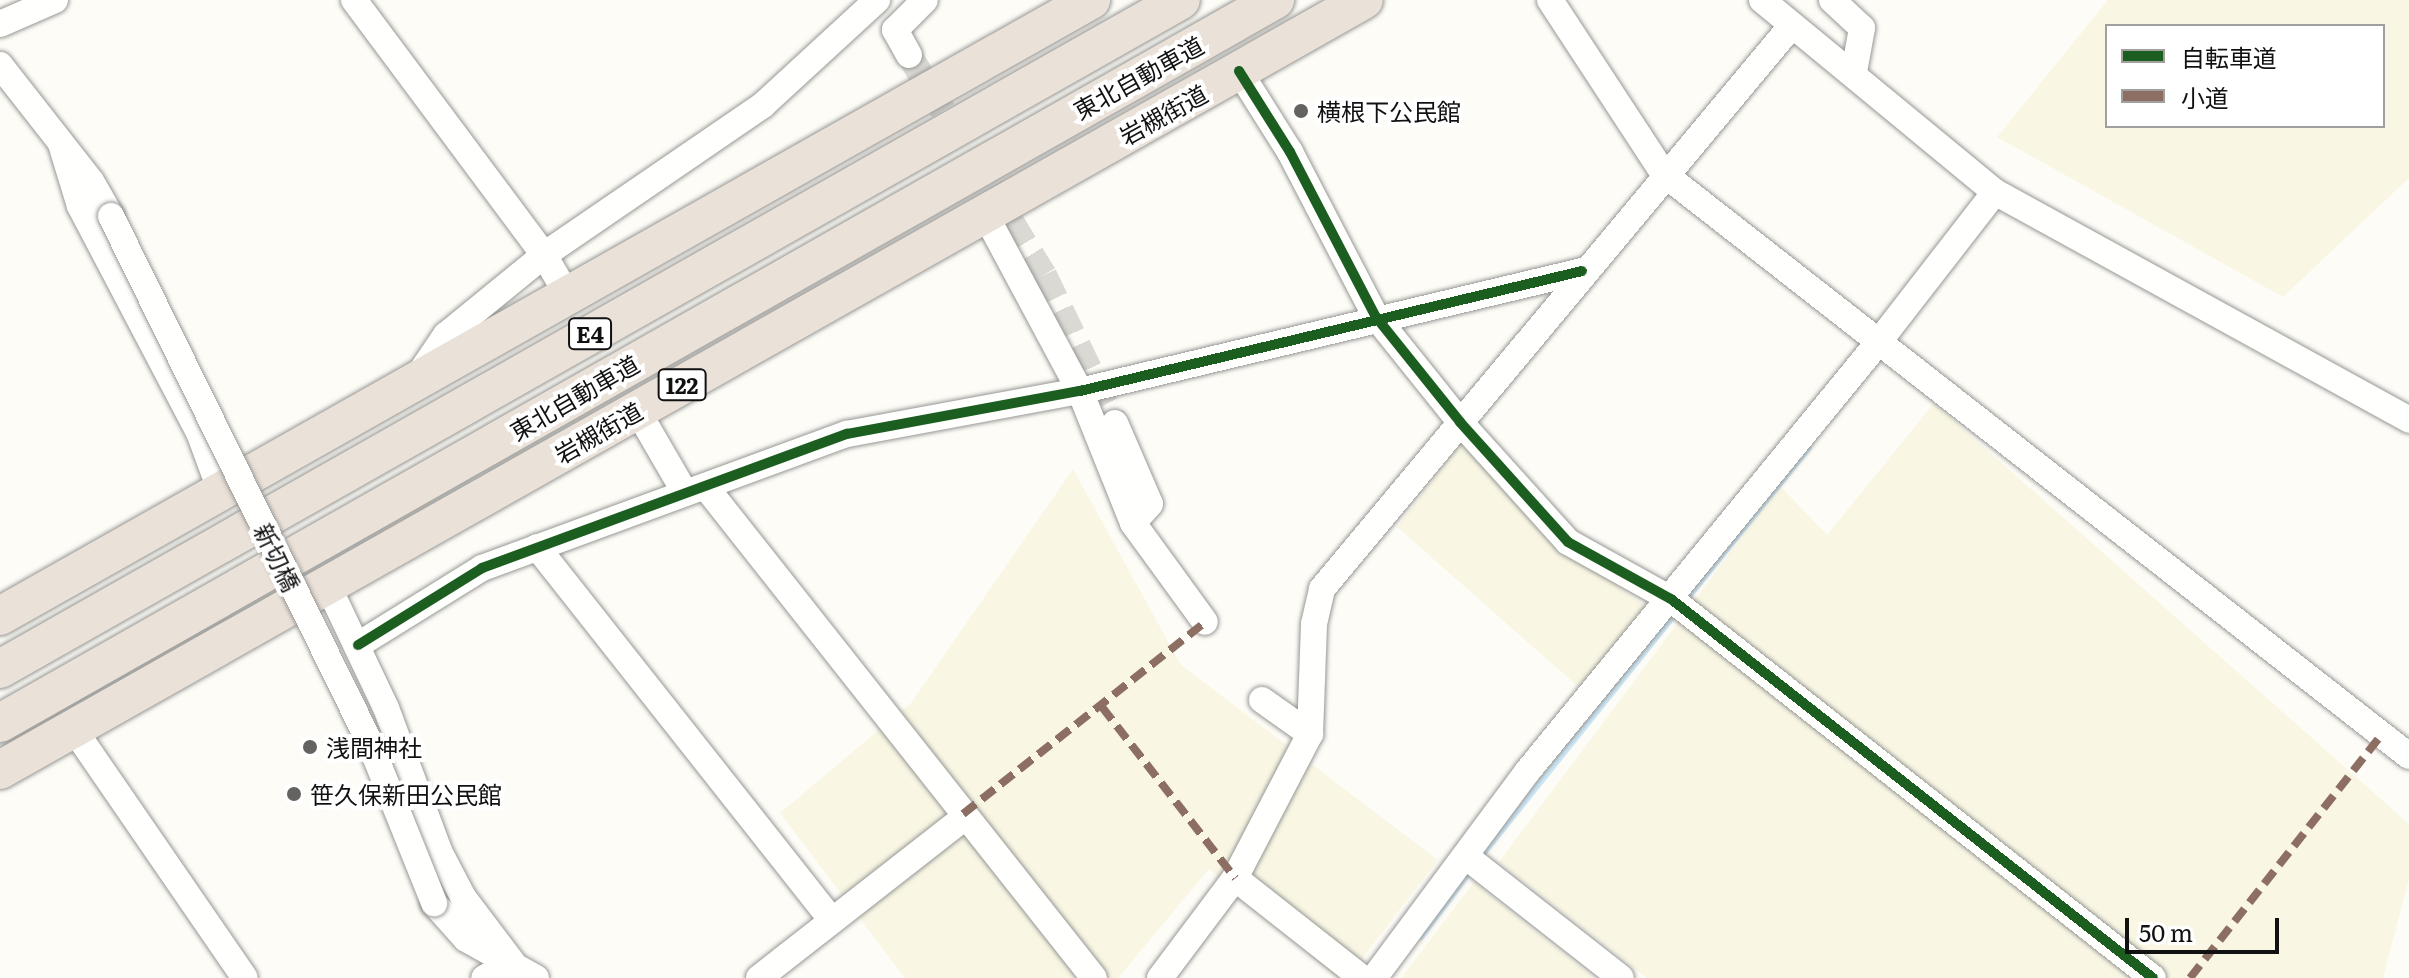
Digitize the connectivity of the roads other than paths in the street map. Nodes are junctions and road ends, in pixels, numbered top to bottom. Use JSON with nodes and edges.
{"nodes":[{"id":1,"x":354,"y":0,"type":"edge"},
{"id":2,"x":925,"y":0,"type":"edge"},
{"id":3,"x":1091,"y":0,"type":"edge"},
{"id":4,"x":1181,"y":0,"type":"edge"},
{"id":5,"x":1275,"y":0,"type":"edge"},
{"id":6,"x":1364,"y":0,"type":"edge"},
{"id":7,"x":1550,"y":0,"type":"edge"},
{"id":8,"x":1762,"y":0,"type":"edge"},
{"id":9,"x":1832,"y":0,"type":"edge"},
{"id":10,"x":43,"y":3,"type":"edge"},
{"id":11,"x":861,"y":6,"type":"edge"},
{"id":12,"x":0,"y":24,"type":"edge"},
{"id":13,"x":1792,"y":25,"type":"junction"},
{"id":14,"x":909,"y":55,"type":"tunnel mouth"},
{"id":15,"x":0,"y":65,"type":"edge"},
{"id":16,"x":1239,"y":71,"type":"junction"},
{"id":17,"x":1854,"y":72,"type":"junction"},
{"id":18,"x":61,"y":144,"type":"junction"},
{"id":19,"x":1664,"y":174,"type":"junction"},
{"id":20,"x":1995,"y":192,"type":"junction"},
{"id":21,"x":985,"y":214,"type":"junction"},
{"id":22,"x":544,"y":255,"type":"junction"},
{"id":23,"x":1582,"y":271,"type":"junction"},
{"id":24,"x":567,"y":294,"type":"junction"},
{"id":25,"x":1376,"y":317,"type":"junction"},
{"id":26,"x":1881,"y":339,"type":"junction"},
{"id":27,"x":412,"y":384,"type":"junction"},
{"id":28,"x":1080,"y":391,"type":"junction"},
{"id":29,"x":637,"y":410,"type":"junction"},
{"id":30,"x":2409,"y":420,"type":"edge"},
{"id":31,"x":1460,"y":422,"type":"junction"},
{"id":32,"x":1115,"y":423,"type":"tunnel mouth"},
{"id":33,"x":694,"y":488,"type":"junction"},
{"id":34,"x":221,"y":492,"type":"junction"},
{"id":35,"x":1133,"y":523,"type":"junction"},
{"id":36,"x":537,"y":547,"type":"junction"},
{"id":37,"x":328,"y":586,"type":"junction"},
{"id":38,"x":1671,"y":599,"type":"junction"},
{"id":39,"x":0,"y":616,"type":"edge"},
{"id":40,"x":1205,"y":622,"type":"dead end"},
{"id":41,"x":358,"y":645,"type":"junction"},
{"id":42,"x":0,"y":669,"type":"edge"},
{"id":43,"x":1262,"y":700,"type":"dead end"},
{"id":44,"x":0,"y":723,"type":"edge"},
{"id":45,"x":73,"y":728,"type":"junction"},
{"id":46,"x":1310,"y":734,"type":"junction"},
{"id":47,"x":2409,"y":756,"type":"edge"},
{"id":48,"x":0,"y":770,"type":"edge"},
{"id":49,"x":965,"y":817,"type":"junction"},
{"id":50,"x":1468,"y":858,"type":"junction"},
{"id":51,"x":1235,"y":878,"type":"junction"},
{"id":52,"x":832,"y":921,"type":"junction"},
{"id":53,"x":512,"y":962,"type":"junction"},
{"id":54,"x":245,"y":978,"type":"edge"},
{"id":55,"x":484,"y":978,"type":"edge"},
{"id":56,"x":536,"y":978,"type":"edge"},
{"id":57,"x":759,"y":978,"type":"edge"},
{"id":58,"x":1094,"y":978,"type":"edge"},
{"id":59,"x":1160,"y":978,"type":"edge"},
{"id":60,"x":1362,"y":978,"type":"edge"},
{"id":61,"x":1374,"y":978,"type":"edge"},
{"id":62,"x":1621,"y":978,"type":"edge"},
{"id":63,"x":2153,"y":978,"type":"edge"}],
"edges":[{"from":1,"to":22,"type":"street"},
{"from":2,"to":14,"type":"street"},
{"from":3,"to":24,"type":"highway"},
{"from":4,"to":42,"type":"highway","name":"東北自動車道","number":"E4"},
{"from":5,"to":44,"type":"highway","name":"東北自動車道","number":"E4"},
{"from":6,"to":16,"type":"highway","name":"岩槻街道","number":"122"},
{"from":7,"to":19,"type":"street"},
{"from":8,"to":13,"type":"street"},
{"from":9,"to":17,"type":"street"},
{"from":10,"to":12,"type":"street"},
{"from":11,"to":22,"type":"street"},
{"from":13,"to":17,"type":"street"},
{"from":13,"to":19,"type":"street"},
{"from":15,"to":18,"type":"street","name":"新切橋"},
{"from":16,"to":21,"type":"highway","name":"岩槻街道","number":"122"},
{"from":16,"to":25,"type":"street"},
{"from":17,"to":20,"type":"street"},
{"from":18,"to":34,"type":"street"},
{"from":18,"to":53,"type":"street","name":"新切橋","bridge":true},
{"from":19,"to":23,"type":"street"},
{"from":19,"to":26,"type":"street"},
{"from":20,"to":26,"type":"street"},
{"from":20,"to":30,"type":"street"},
{"from":21,"to":28,"type":"street"},
{"from":21,"to":29,"type":"highway","name":"岩槻街道","number":"122"},
{"from":22,"to":24,"type":"street"},
{"from":22,"to":27,"type":"street"},
{"from":23,"to":25,"type":"street"},
{"from":23,"to":31,"type":"street"},
{"from":24,"to":27,"type":"highway"},
{"from":25,"to":28,"type":"street"},
{"from":25,"to":31,"type":"street"},
{"from":26,"to":38,"type":"street"},
{"from":26,"to":47,"type":"street"},
{"from":27,"to":34,"type":"highway"},
{"from":28,"to":33,"type":"street"},
{"from":28,"to":35,"type":"street"},
{"from":29,"to":33,"type":"street"},
{"from":29,"to":37,"type":"highway","name":"岩槻街道","number":"122"},
{"from":31,"to":38,"type":"street"},
{"from":31,"to":46,"type":"street"},
{"from":32,"to":35,"type":"street"},
{"from":33,"to":36,"type":"street"},
{"from":33,"to":49,"type":"street"},
{"from":34,"to":39,"type":"highway"},
{"from":35,"to":40,"type":"street"},
{"from":36,"to":41,"type":"street"},
{"from":36,"to":52,"type":"street"},
{"from":37,"to":41,"type":"street"},
{"from":37,"to":45,"type":"highway","name":"岩槻街道","number":"122"},
{"from":38,"to":50,"type":"street"},
{"from":38,"to":63,"type":"street"},
{"from":41,"to":53,"type":"street"},
{"from":43,"to":46,"type":"street"},
{"from":45,"to":48,"type":"highway","name":"岩槻街道","number":"122"},
{"from":45,"to":54,"type":"street"},
{"from":46,"to":51,"type":"street"},
{"from":49,"to":52,"type":"street"},
{"from":49,"to":58,"type":"street"},
{"from":50,"to":61,"type":"street"},
{"from":50,"to":62,"type":"street"},
{"from":51,"to":59,"type":"street"},
{"from":51,"to":60,"type":"street"},
{"from":52,"to":57,"type":"street"},
{"from":53,"to":55,"type":"street"},
{"from":53,"to":56,"type":"street"}]}
